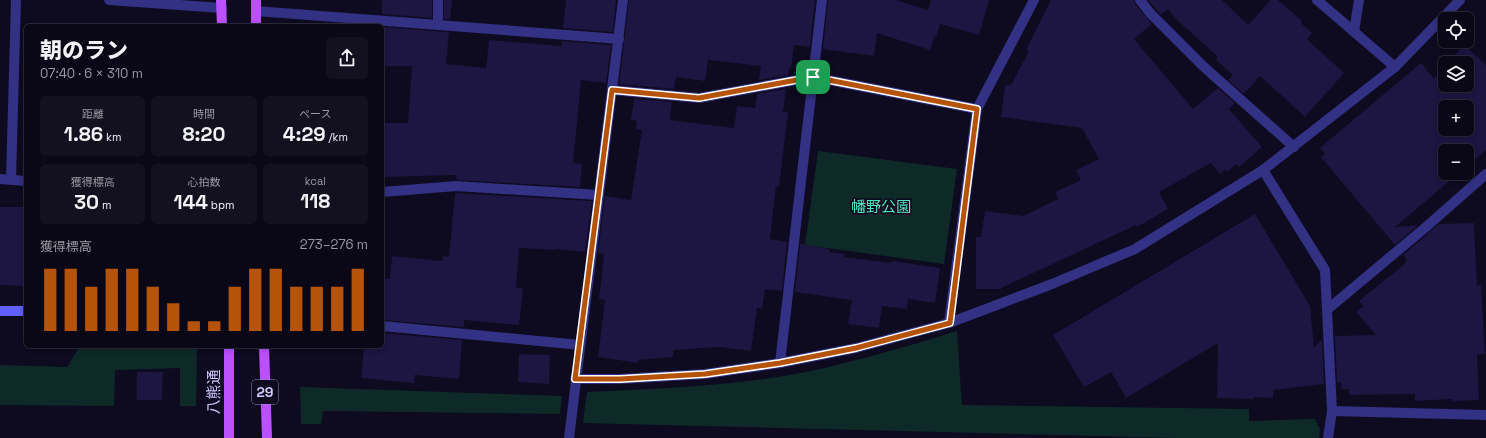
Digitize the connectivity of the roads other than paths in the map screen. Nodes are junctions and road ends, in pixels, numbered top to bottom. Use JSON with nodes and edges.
{"nodes":[{"id":1,"x":16,"y":0,"type":"edge"},
{"id":2,"x":109,"y":0,"type":"edge"},
{"id":3,"x":256,"y":0,"type":"edge"},
{"id":4,"x":438,"y":0,"type":"edge"},
{"id":5,"x":623,"y":0,"type":"edge"},
{"id":6,"x":822,"y":0,"type":"edge"},
{"id":7,"x":1034,"y":0,"type":"edge"},
{"id":8,"x":1140,"y":0,"type":"edge"},
{"id":9,"x":1317,"y":0,"type":"edge"},
{"id":10,"x":1359,"y":0,"type":"edge"},
{"id":11,"x":1460,"y":0,"type":"edge"},
{"id":12,"x":221,"y":4,"type":"edge"},
{"id":13,"x":256,"y":11,"type":"junction"},
{"id":14,"x":222,"y":24,"type":"edge"},
{"id":15,"x":256,"y":24,"type":"edge"},
{"id":16,"x":438,"y":25,"type":"junction"},
{"id":17,"x":1354,"y":32,"type":"junction"},
{"id":18,"x":618,"y":38,"type":"junction"},
{"id":19,"x":1395,"y":67,"type":"junction"},
{"id":20,"x":813,"y":77,"type":"junction"},
{"id":21,"x":612,"y":90,"type":"junction"},
{"id":22,"x":977,"y":109,"type":"junction"},
{"id":23,"x":1294,"y":147,"type":"junction"},
{"id":24,"x":1263,"y":170,"type":"junction"},
{"id":25,"x":1486,"y":174,"type":"edge"},
{"id":26,"x":0,"y":179,"type":"edge"},
{"id":27,"x":11,"y":179,"type":"junction"},
{"id":28,"x":24,"y":181,"type":"edge"},
{"id":29,"x":384,"y":192,"type":"edge"},
{"id":30,"x":599,"y":195,"type":"junction"},
{"id":31,"x":1328,"y":309,"type":"junction"},
{"id":32,"x":0,"y":311,"type":"edge"},
{"id":33,"x":24,"y":312,"type":"edge"},
{"id":34,"x":950,"y":323,"type":"junction"},
{"id":35,"x":384,"y":326,"type":"edge"},
{"id":36,"x":580,"y":345,"type":"junction"},
{"id":37,"x":229,"y":348,"type":"edge"},
{"id":38,"x":264,"y":348,"type":"edge"},
{"id":39,"x":780,"y":363,"type":"junction"},
{"id":40,"x":575,"y":379,"type":"junction"},
{"id":41,"x":1332,"y":410,"type":"junction"},
{"id":42,"x":1486,"y":415,"type":"edge"},
{"id":43,"x":229,"y":438,"type":"edge"},
{"id":44,"x":267,"y":438,"type":"edge"},
{"id":45,"x":569,"y":438,"type":"edge"},
{"id":46,"x":1328,"y":438,"type":"edge"}],
"edges":[{"from":1,"to":27,"type":"street"},
{"from":2,"to":12,"type":"street"},
{"from":3,"to":13,"type":"main road"},
{"from":4,"to":16,"type":"street"},
{"from":5,"to":18,"type":"street"},
{"from":6,"to":20,"type":"street"},
{"from":7,"to":22,"type":"street"},
{"from":8,"to":23,"type":"street"},
{"from":9,"to":17,"type":"street"},
{"from":10,"to":17,"type":"street"},
{"from":11,"to":19,"type":"street"},
{"from":12,"to":14,"type":"main road"},
{"from":13,"to":15,"type":"main road"},
{"from":13,"to":16,"type":"street"},
{"from":16,"to":18,"type":"street"},
{"from":17,"to":19,"type":"street"},
{"from":18,"to":21,"type":"street"},
{"from":19,"to":23,"type":"street"},
{"from":20,"to":21,"type":"street"},
{"from":20,"to":22,"type":"street"},
{"from":20,"to":39,"type":"street"},
{"from":21,"to":30,"type":"street"},
{"from":22,"to":34,"type":"street"},
{"from":23,"to":24,"type":"street"},
{"from":24,"to":31,"type":"street"},
{"from":24,"to":34,"type":"street"},
{"from":25,"to":31,"type":"street"},
{"from":26,"to":27,"type":"street"},
{"from":27,"to":28,"type":"street"},
{"from":29,"to":30,"type":"street"},
{"from":30,"to":36,"type":"street"},
{"from":31,"to":41,"type":"street"},
{"from":32,"to":33,"type":"street"},
{"from":34,"to":39,"type":"street"},
{"from":35,"to":36,"type":"street"},
{"from":36,"to":40,"type":"street"},
{"from":37,"to":43,"type":"main road","name":"八熊通"},
{"from":38,"to":44,"type":"main road","number":"29"},
{"from":39,"to":40,"type":"street"},
{"from":40,"to":45,"type":"street"},
{"from":41,"to":42,"type":"street"},
{"from":41,"to":46,"type":"street"}]}
